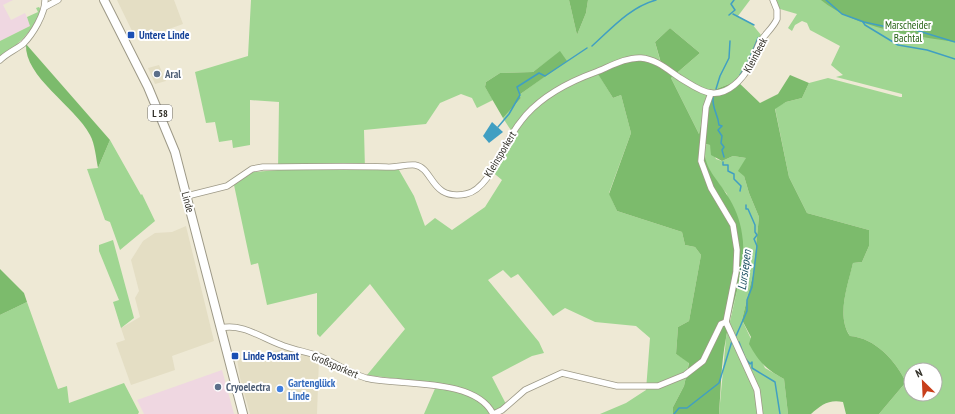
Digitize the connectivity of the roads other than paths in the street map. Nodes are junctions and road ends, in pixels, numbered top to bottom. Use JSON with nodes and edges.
{"nodes":[{"id":1,"x":45,"y":0,"type":"edge"},
{"id":2,"x":58,"y":0,"type":"edge"},
{"id":3,"x":104,"y":0,"type":"edge"},
{"id":4,"x":773,"y":0,"type":"edge"},
{"id":5,"x":45,"y":7,"type":"junction"},
{"id":6,"x":0,"y":60,"type":"edge"},
{"id":7,"x":711,"y":93,"type":"junction"},
{"id":8,"x":187,"y":196,"type":"junction"},
{"id":9,"x":726,"y":322,"type":"junction"},
{"id":10,"x":221,"y":328,"type":"junction"},
{"id":11,"x":243,"y":414,"type":"edge"},
{"id":12,"x":493,"y":414,"type":"edge"},
{"id":13,"x":760,"y":414,"type":"edge"}],
"edges":[{"from":1,"to":5,"type":"street"},
{"from":2,"to":5,"type":"street"},
{"from":3,"to":8,"type":"main road","name":"Linde","number":"L 58"},
{"from":4,"to":7,"type":"street","name":"Kleinbeek"},
{"from":5,"to":6,"type":"street"},
{"from":7,"to":8,"type":"street","name":"Kleinsporkert"},
{"from":7,"to":9,"type":"street"},
{"from":8,"to":10,"type":"main road","name":"Linde","number":"L 58"},
{"from":9,"to":12,"type":"street","name":"Großsporkert"},
{"from":9,"to":13,"type":"street"},
{"from":10,"to":11,"type":"main road","name":"Linde","number":"L 58"},
{"from":10,"to":12,"type":"street","name":"Großsporkert"}]}
